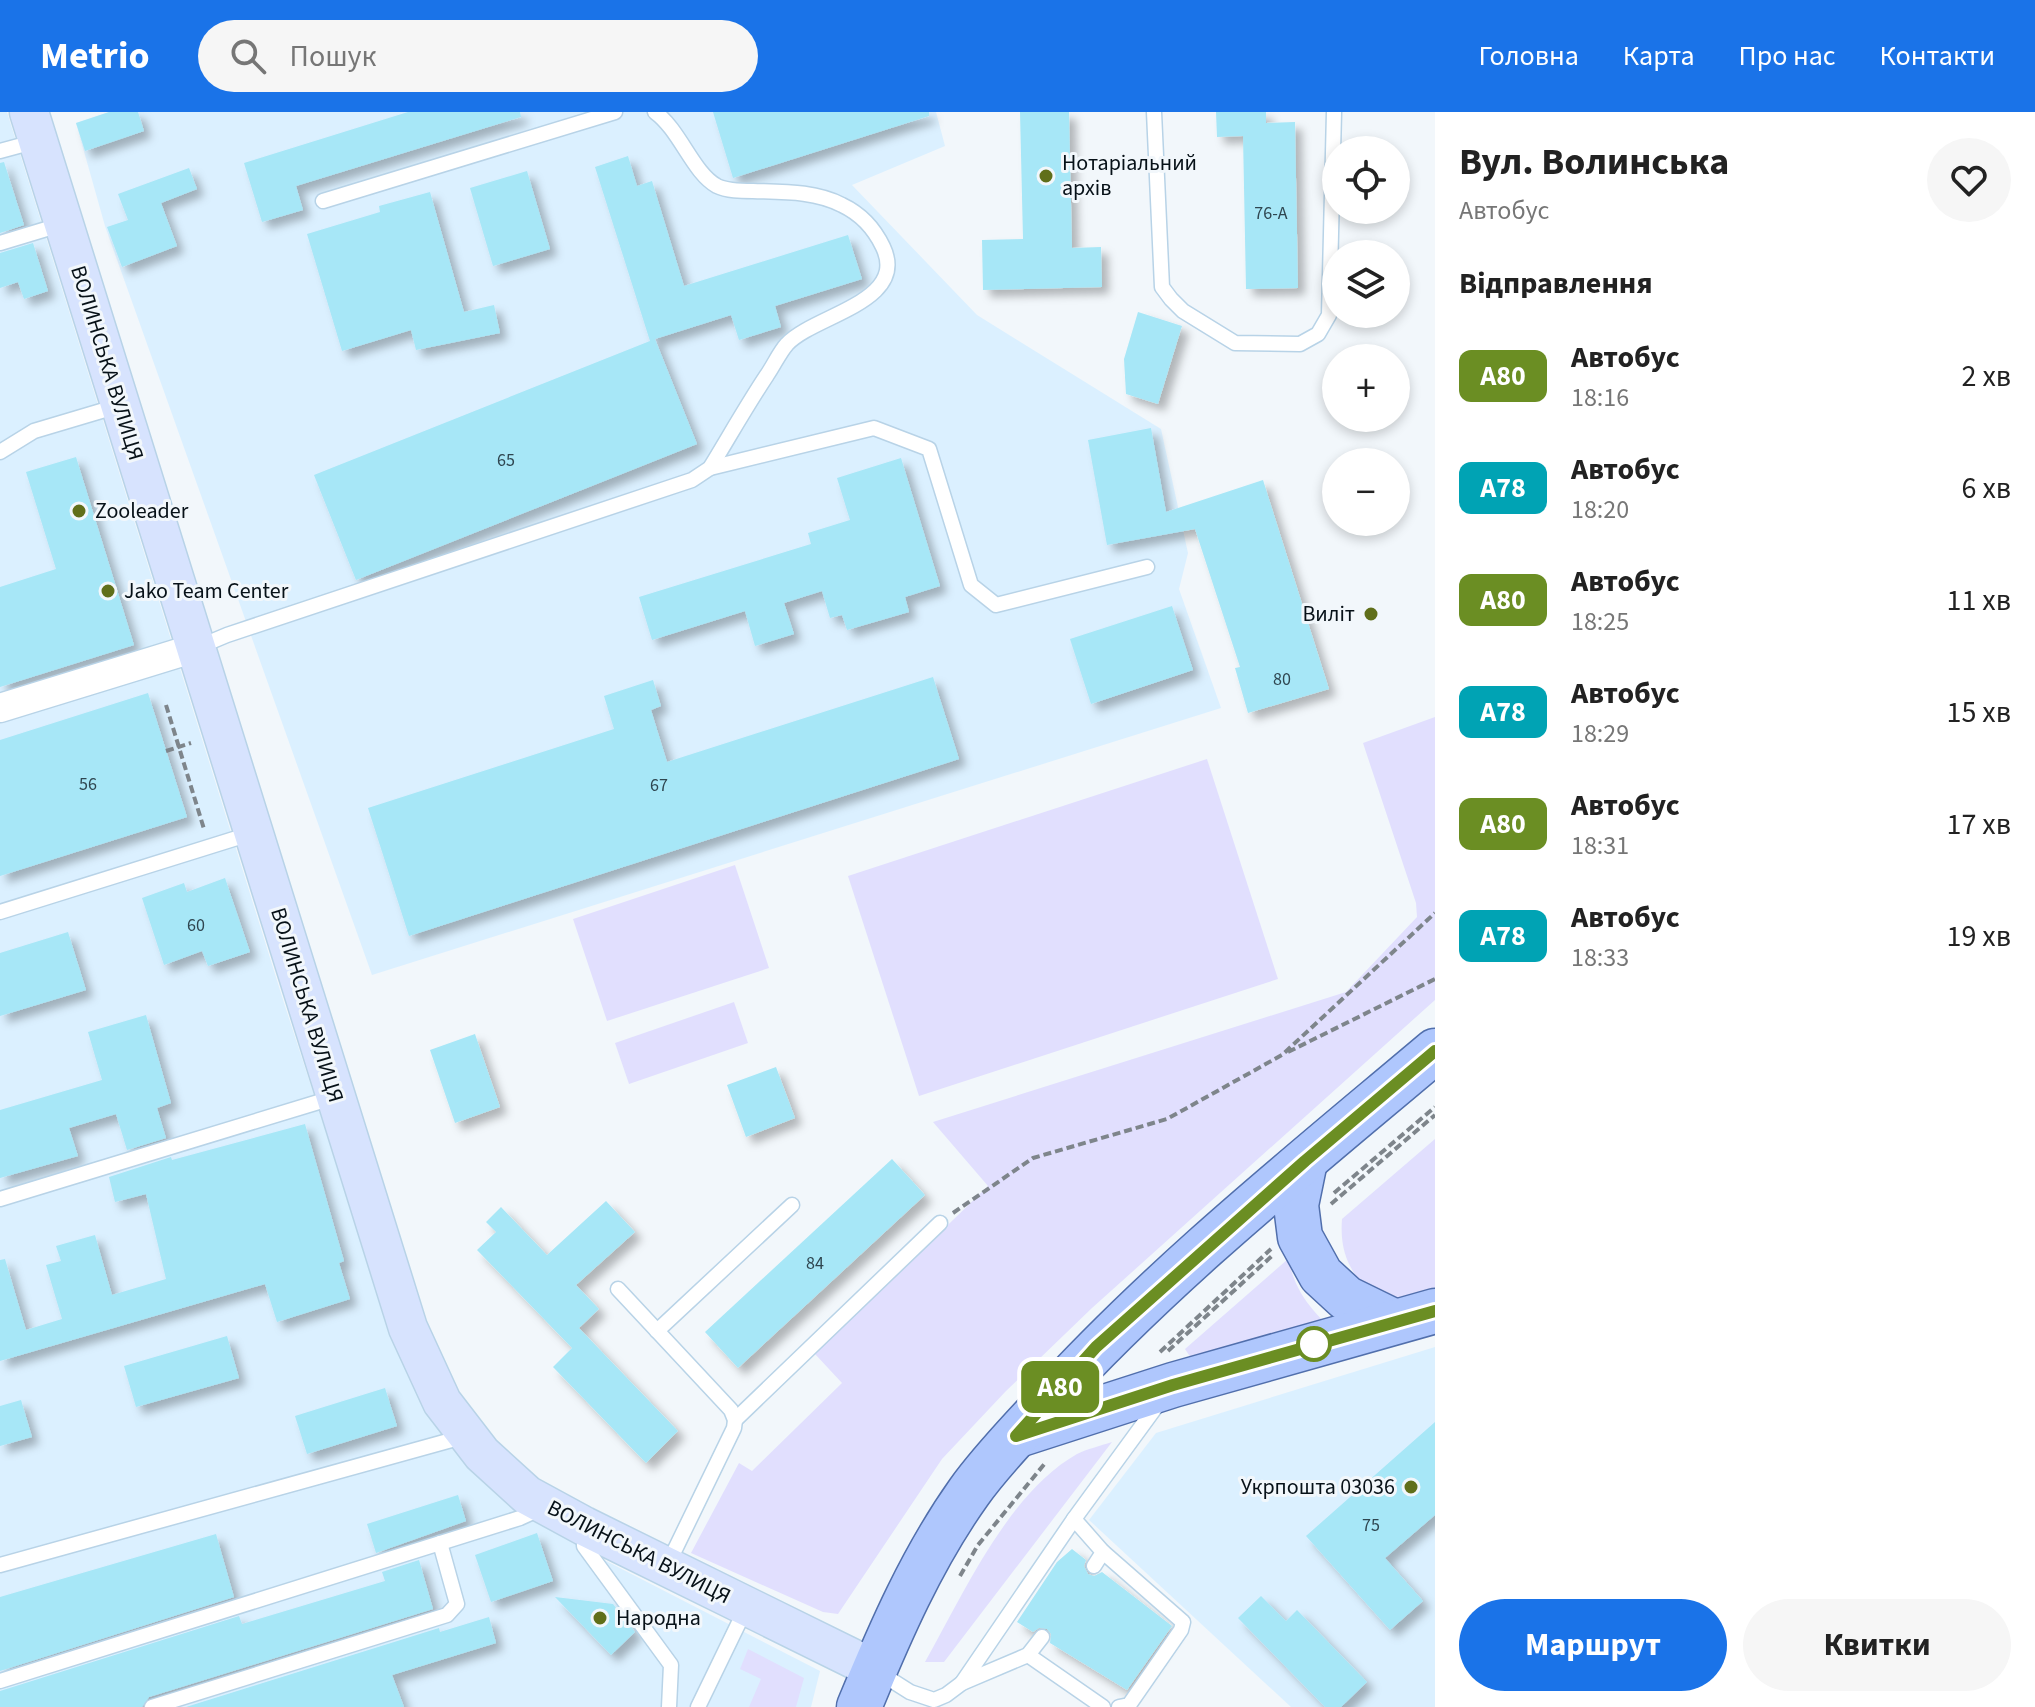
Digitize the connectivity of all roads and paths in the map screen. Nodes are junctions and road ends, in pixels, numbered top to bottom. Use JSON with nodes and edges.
{"nodes":[{"id":1,"x":615,"y":112,"type":"edge"},
{"id":2,"x":655,"y":112,"type":"edge"},
{"id":3,"x":1154,"y":112,"type":"edge"},
{"id":4,"x":1334,"y":112,"type":"edge"},
{"id":5,"x":33,"y":126,"type":"edge"},
{"id":6,"x":0,"y":151,"type":"edge"},
{"id":7,"x":323,"y":201,"type":"dead end"},
{"id":8,"x":64,"y":224,"type":"junction"},
{"id":9,"x":0,"y":243,"type":"edge"},
{"id":10,"x":120,"y":405,"type":"junction"},
{"id":11,"x":0,"y":452,"type":"edge"},
{"id":12,"x":710,"y":468,"type":"junction"},
{"id":13,"x":1147,"y":567,"type":"dead end"},
{"id":14,"x":195,"y":648,"type":"junction"},
{"id":15,"x":166,"y":705,"type":"dead end"},
{"id":16,"x":0,"y":708,"type":"edge"},
{"id":17,"x":191,"y":743,"type":"dead end"},
{"id":18,"x":179,"y":747,"type":"junction"},
{"id":19,"x":166,"y":751,"type":"dead end"},
{"id":20,"x":253,"y":833,"type":"junction"},
{"id":21,"x":210,"y":847,"type":"junction"},
{"id":22,"x":0,"y":912,"type":"edge"},
{"id":23,"x":1435,"y":913,"type":"edge"},
{"id":24,"x":1435,"y":979,"type":"edge"},
{"id":25,"x":1435,"y":1051,"type":"edge"},
{"id":26,"x":1282,"y":1055,"type":"junction"},
{"id":27,"x":336,"y":1097,"type":"junction"},
{"id":28,"x":1435,"y":1115,"type":"edge"},
{"id":29,"x":1305,"y":1161,"type":"junction"},
{"id":30,"x":0,"y":1199,"type":"edge"},
{"id":31,"x":792,"y":1205,"type":"dead end"},
{"id":32,"x":940,"y":1223,"type":"joint"},
{"id":33,"x":1299,"y":1231,"type":"junction"},
{"id":34,"x":618,"y":1289,"type":"dead end"},
{"id":35,"x":1435,"y":1311,"type":"edge"},
{"id":36,"x":1393,"y":1321,"type":"junction"},
{"id":37,"x":657,"y":1331,"type":"junction"},
{"id":38,"x":1165,"y":1374,"type":"junction"},
{"id":39,"x":735,"y":1420,"type":"junction"},
{"id":40,"x":468,"y":1435,"type":"junction"},
{"id":41,"x":1016,"y":1436,"type":"junction"},
{"id":42,"x":546,"y":1506,"type":"junction"},
{"id":43,"x":1074,"y":1519,"type":"junction"},
{"id":44,"x":584,"y":1526,"type":"junction"},
{"id":45,"x":440,"y":1543,"type":"junction"},
{"id":46,"x":1103,"y":1552,"type":"junction"},
{"id":47,"x":0,"y":1565,"type":"edge"},
{"id":48,"x":1094,"y":1566,"type":"dead end"},
{"id":49,"x":667,"y":1567,"type":"junction"},
{"id":50,"x":747,"y":1606,"type":"junction"},
{"id":51,"x":1042,"y":1637,"type":"dead end"},
{"id":52,"x":1028,"y":1655,"type":"junction"},
{"id":53,"x":0,"y":1681,"type":"edge"},
{"id":54,"x":962,"y":1683,"type":"junction"},
{"id":55,"x":866,"y":1688,"type":"edge"},
{"id":56,"x":1126,"y":1706,"type":"edge"},
{"id":57,"x":152,"y":1707,"type":"edge"},
{"id":58,"x":669,"y":1707,"type":"edge"},
{"id":59,"x":698,"y":1707,"type":"edge"},
{"id":60,"x":1103,"y":1707,"type":"edge"}],
"edges":[{"from":1,"to":7,"type":"lane"},
{"from":2,"to":12,"type":"lane"},
{"from":3,"to":4,"type":"lane"},
{"from":5,"to":6,"type":"lane"},
{"from":5,"to":8,"type":"street","name":"ВОЛИНСЬКА ВУЛИЦЯ"},
{"from":8,"to":9,"type":"lane"},
{"from":8,"to":10,"type":"street","name":"ВОЛИНСЬКА ВУЛИЦЯ"},
{"from":10,"to":11,"type":"lane"},
{"from":10,"to":14,"type":"street","name":"ВОЛИНСЬКА ВУЛИЦЯ"},
{"from":12,"to":13,"type":"lane"},
{"from":12,"to":14,"type":"lane"},
{"from":14,"to":16,"type":"street"},
{"from":14,"to":20,"type":"street","name":"ВОЛИНСЬКА ВУЛИЦЯ"},
{"from":15,"to":18,"type":"path"},
{"from":17,"to":18,"type":"path"},
{"from":18,"to":19,"type":"path"},
{"from":18,"to":21,"type":"path"},
{"from":20,"to":21,"type":"lane"},
{"from":20,"to":27,"type":"street","name":"ВОЛИНСЬКА ВУЛИЦЯ"},
{"from":21,"to":22,"type":"lane"},
{"from":23,"to":26,"type":"path"},
{"from":24,"to":26,"type":"path"},
{"from":25,"to":29,"type":"main road"},
{"from":26,"to":32,"type":"path"},
{"from":27,"to":30,"type":"lane"},
{"from":27,"to":40,"type":"street","name":"ВОЛИНСЬКА ВУЛИЦЯ"},
{"from":28,"to":33,"type":"path"},
{"from":29,"to":33,"type":"main road"},
{"from":29,"to":41,"type":"main road"},
{"from":31,"to":37,"type":"lane"},
{"from":32,"to":39,"type":"lane"},
{"from":33,"to":36,"type":"main road"},
{"from":33,"to":38,"type":"path"},
{"from":34,"to":37,"type":"lane"},
{"from":35,"to":36,"type":"main road"},
{"from":36,"to":38,"type":"main road"},
{"from":37,"to":39,"type":"lane"},
{"from":38,"to":41,"type":"main road"},
{"from":38,"to":43,"type":"lane"},
{"from":39,"to":49,"type":"lane"},
{"from":40,"to":42,"type":"street","name":"ВОЛИНСЬКА ВУЛИЦЯ"},
{"from":40,"to":47,"type":"lane"},
{"from":41,"to":55,"type":"main road"},
{"from":42,"to":44,"type":"street","name":"ВОЛИНСЬКА ВУЛИЦЯ"},
{"from":42,"to":45,"type":"lane"},
{"from":43,"to":46,"type":"lane"},
{"from":43,"to":54,"type":"lane"},
{"from":44,"to":49,"type":"street","name":"ВОЛИНСЬКА ВУЛИЦЯ"},
{"from":44,"to":58,"type":"lane"},
{"from":45,"to":53,"type":"lane"},
{"from":45,"to":57,"type":"lane"},
{"from":46,"to":48,"type":"lane"},
{"from":46,"to":56,"type":"lane"},
{"from":49,"to":50,"type":"street","name":"ВОЛИНСЬКА ВУЛИЦЯ"},
{"from":50,"to":55,"type":"street","name":"ВОЛИНСЬКА ВУЛИЦЯ"},
{"from":50,"to":59,"type":"lane"},
{"from":51,"to":52,"type":"lane"},
{"from":52,"to":54,"type":"lane"},
{"from":52,"to":60,"type":"lane"},
{"from":54,"to":55,"type":"lane"}]}
